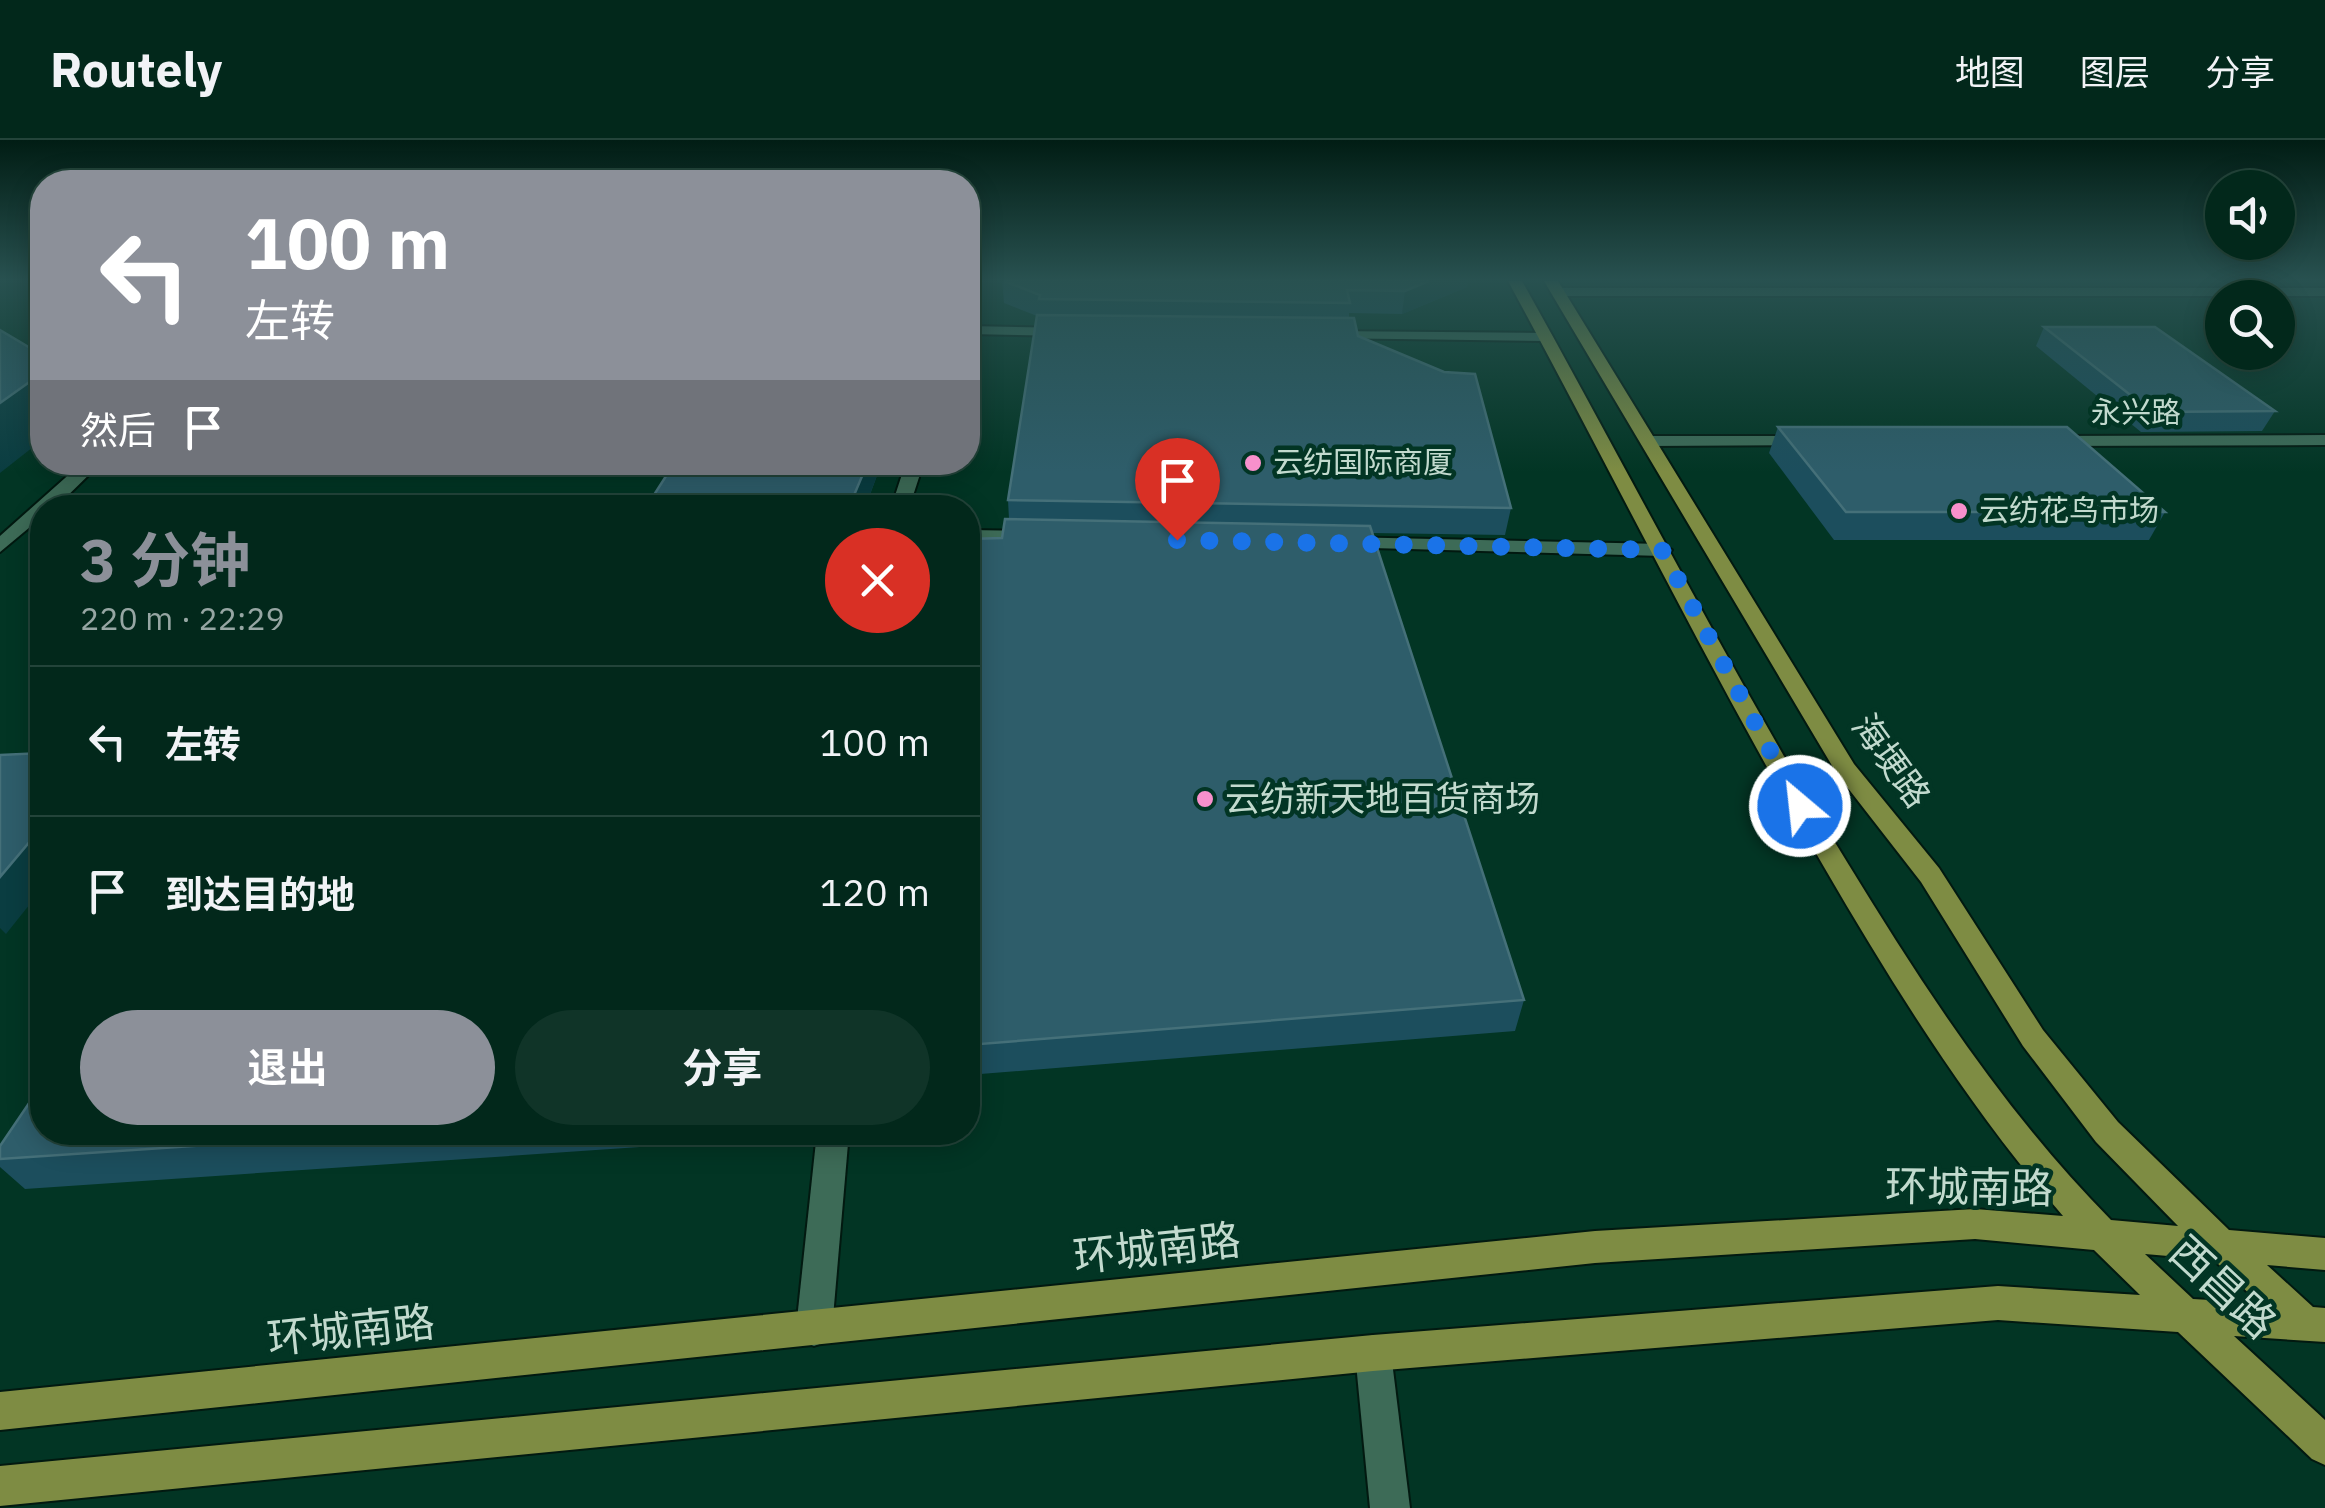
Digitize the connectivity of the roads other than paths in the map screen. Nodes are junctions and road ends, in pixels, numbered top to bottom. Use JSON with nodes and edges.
{"nodes":[{"id":1,"x":1550,"y":345,"type":"edge"},
{"id":2,"x":1590,"y":345,"type":"edge"},
{"id":3,"x":2325,"y":440,"type":"edge"},
{"id":4,"x":1648,"y":441,"type":"junction"},
{"id":5,"x":1828,"y":441,"type":"edge"},
{"id":6,"x":2038,"y":441,"type":"edge"},
{"id":7,"x":80,"y":475,"type":"edge"},
{"id":8,"x":57,"y":495,"type":"edge"},
{"id":9,"x":30,"y":519,"type":"edge"},
{"id":10,"x":980,"y":536,"type":"edge"},
{"id":11,"x":1044,"y":538,"type":"edge"},
{"id":12,"x":1314,"y":543,"type":"edge"},
{"id":13,"x":0,"y":546,"type":"edge"},
{"id":14,"x":1662,"y":550,"type":"junction"},
{"id":15,"x":832,"y":1145,"type":"edge"},
{"id":16,"x":2103,"y":1236,"type":"junction"},
{"id":17,"x":2223,"y":1245,"type":"junction"},
{"id":18,"x":2325,"y":1254,"type":"edge"},
{"id":19,"x":2190,"y":1315,"type":"junction"},
{"id":20,"x":814,"y":1329,"type":"junction"},
{"id":21,"x":2317,"y":1329,"type":"edge"},
{"id":22,"x":1373,"y":1353,"type":"junction"},
{"id":23,"x":0,"y":1411,"type":"edge"},
{"id":24,"x":2325,"y":1446,"type":"edge"},
{"id":25,"x":0,"y":1486,"type":"edge"},
{"id":26,"x":1390,"y":1508,"type":"edge"}],
"edges":[{"from":1,"to":14,"type":"main road"},
{"from":2,"to":4,"type":"main road","name":"海埂路"},
{"from":3,"to":6,"type":"street","name":"永兴路"},
{"from":4,"to":5,"type":"street"},
{"from":4,"to":17,"type":"main road","name":"海埂路"},
{"from":7,"to":8,"type":"street"},
{"from":9,"to":13,"type":"street"},
{"from":10,"to":11,"type":"street"},
{"from":12,"to":14,"type":"street"},
{"from":14,"to":16,"type":"main road"},
{"from":15,"to":20,"type":"street"},
{"from":16,"to":17,"type":"main road","name":"环城南路"},
{"from":16,"to":19,"type":"main road","name":"西昌路"},
{"from":16,"to":20,"type":"main road","name":"环城南路"},
{"from":17,"to":18,"type":"main road","name":"环城南路"},
{"from":17,"to":21,"type":"main road","name":"西昌路"},
{"from":19,"to":21,"type":"main road"},
{"from":19,"to":22,"type":"main road"},
{"from":19,"to":24,"type":"main road","name":"西昌路"},
{"from":20,"to":23,"type":"main road","name":"环城南路"},
{"from":22,"to":25,"type":"main road"},
{"from":22,"to":26,"type":"street"}]}
